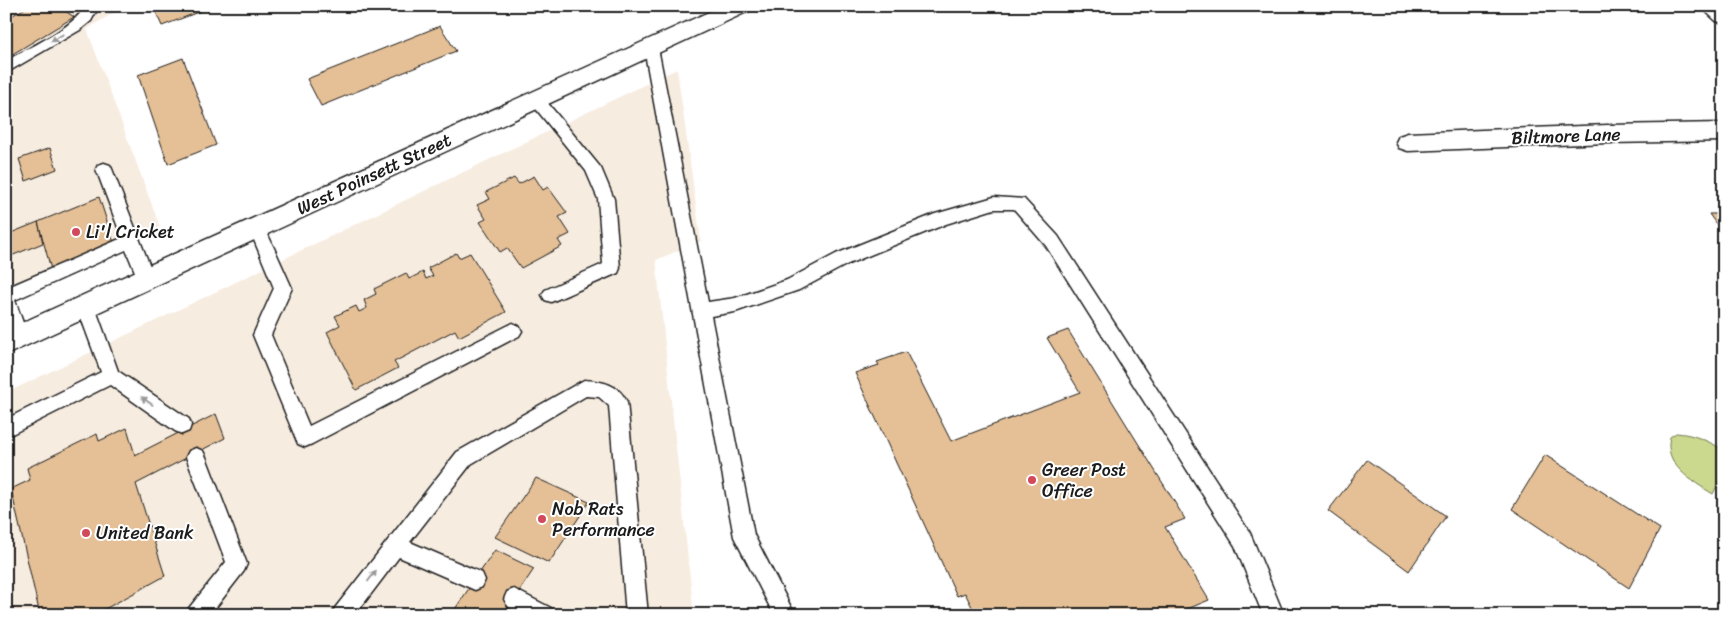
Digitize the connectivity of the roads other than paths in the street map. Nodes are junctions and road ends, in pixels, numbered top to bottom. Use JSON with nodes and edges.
{"nodes":[{"id":1,"x":92,"y":6,"type":"edge"},
{"id":2,"x":741,"y":6,"type":"edge"},
{"id":3,"x":1711,"y":6,"type":"edge"},
{"id":4,"x":1724,"y":16,"type":"edge"},
{"id":5,"x":651,"y":48,"type":"junction"},
{"id":6,"x":6,"y":68,"type":"edge"},
{"id":7,"x":537,"y":100,"type":"junction"},
{"id":8,"x":1724,"y":132,"type":"edge"},
{"id":9,"x":1408,"y":142,"type":"dead end"},
{"id":10,"x":104,"y":169,"type":"dead end"},
{"id":11,"x":257,"y":228,"type":"junction"},
{"id":12,"x":131,"y":241,"type":"junction"},
{"id":13,"x":146,"y":279,"type":"junction"},
{"id":14,"x":551,"y":295,"type":"dead end"},
{"id":15,"x":6,"y":297,"type":"edge"},
{"id":16,"x":86,"y":307,"type":"junction"},
{"id":17,"x":700,"y":310,"type":"junction"},
{"id":18,"x":513,"y":331,"type":"dead end"},
{"id":19,"x":13,"y":340,"type":"edge"},
{"id":20,"x":111,"y":376,"type":"junction"},
{"id":21,"x":182,"y":425,"type":"dead end"},
{"id":22,"x":6,"y":429,"type":"edge"},
{"id":23,"x":196,"y":457,"type":"dead end"},
{"id":24,"x":396,"y":545,"type":"junction"},
{"id":25,"x":475,"y":580,"type":"dead end"},
{"id":26,"x":514,"y":599,"type":"dead end"},
{"id":27,"x":196,"y":615,"type":"edge"},
{"id":28,"x":342,"y":615,"type":"edge"},
{"id":29,"x":544,"y":615,"type":"edge"},
{"id":30,"x":637,"y":615,"type":"edge"},
{"id":31,"x":785,"y":615,"type":"edge"},
{"id":32,"x":1274,"y":615,"type":"edge"}],
"edges":[{"from":1,"to":6,"type":"lane","one_way":true},
{"from":2,"to":5,"type":"main road","name":"West Poinsett Street"},
{"from":3,"to":4,"type":"main road"},
{"from":5,"to":7,"type":"main road","name":"West Poinsett Street"},
{"from":5,"to":17,"type":"lane"},
{"from":7,"to":11,"type":"main road","name":"West Poinsett Street"},
{"from":7,"to":14,"type":"lane"},
{"from":8,"to":9,"type":"main road","name":"Biltmore Lane"},
{"from":10,"to":12,"type":"lane"},
{"from":11,"to":13,"type":"main road","name":"West Poinsett Street"},
{"from":11,"to":18,"type":"lane"},
{"from":12,"to":13,"type":"lane"},
{"from":12,"to":15,"type":"lane"},
{"from":13,"to":16,"type":"main road","name":"West Poinsett Street"},
{"from":15,"to":19,"type":"lane"},
{"from":16,"to":19,"type":"main road","name":"West Poinsett Street"},
{"from":16,"to":20,"type":"lane"},
{"from":17,"to":31,"type":"lane"},
{"from":17,"to":32,"type":"lane"},
{"from":21,"to":20,"type":"lane","one_way":true},
{"from":20,"to":22,"type":"lane"},
{"from":23,"to":27,"type":"lane"},
{"from":24,"to":25,"type":"lane"},
{"from":28,"to":24,"type":"lane","one_way":true},
{"from":24,"to":30,"type":"lane"},
{"from":26,"to":29,"type":"lane"}]}
